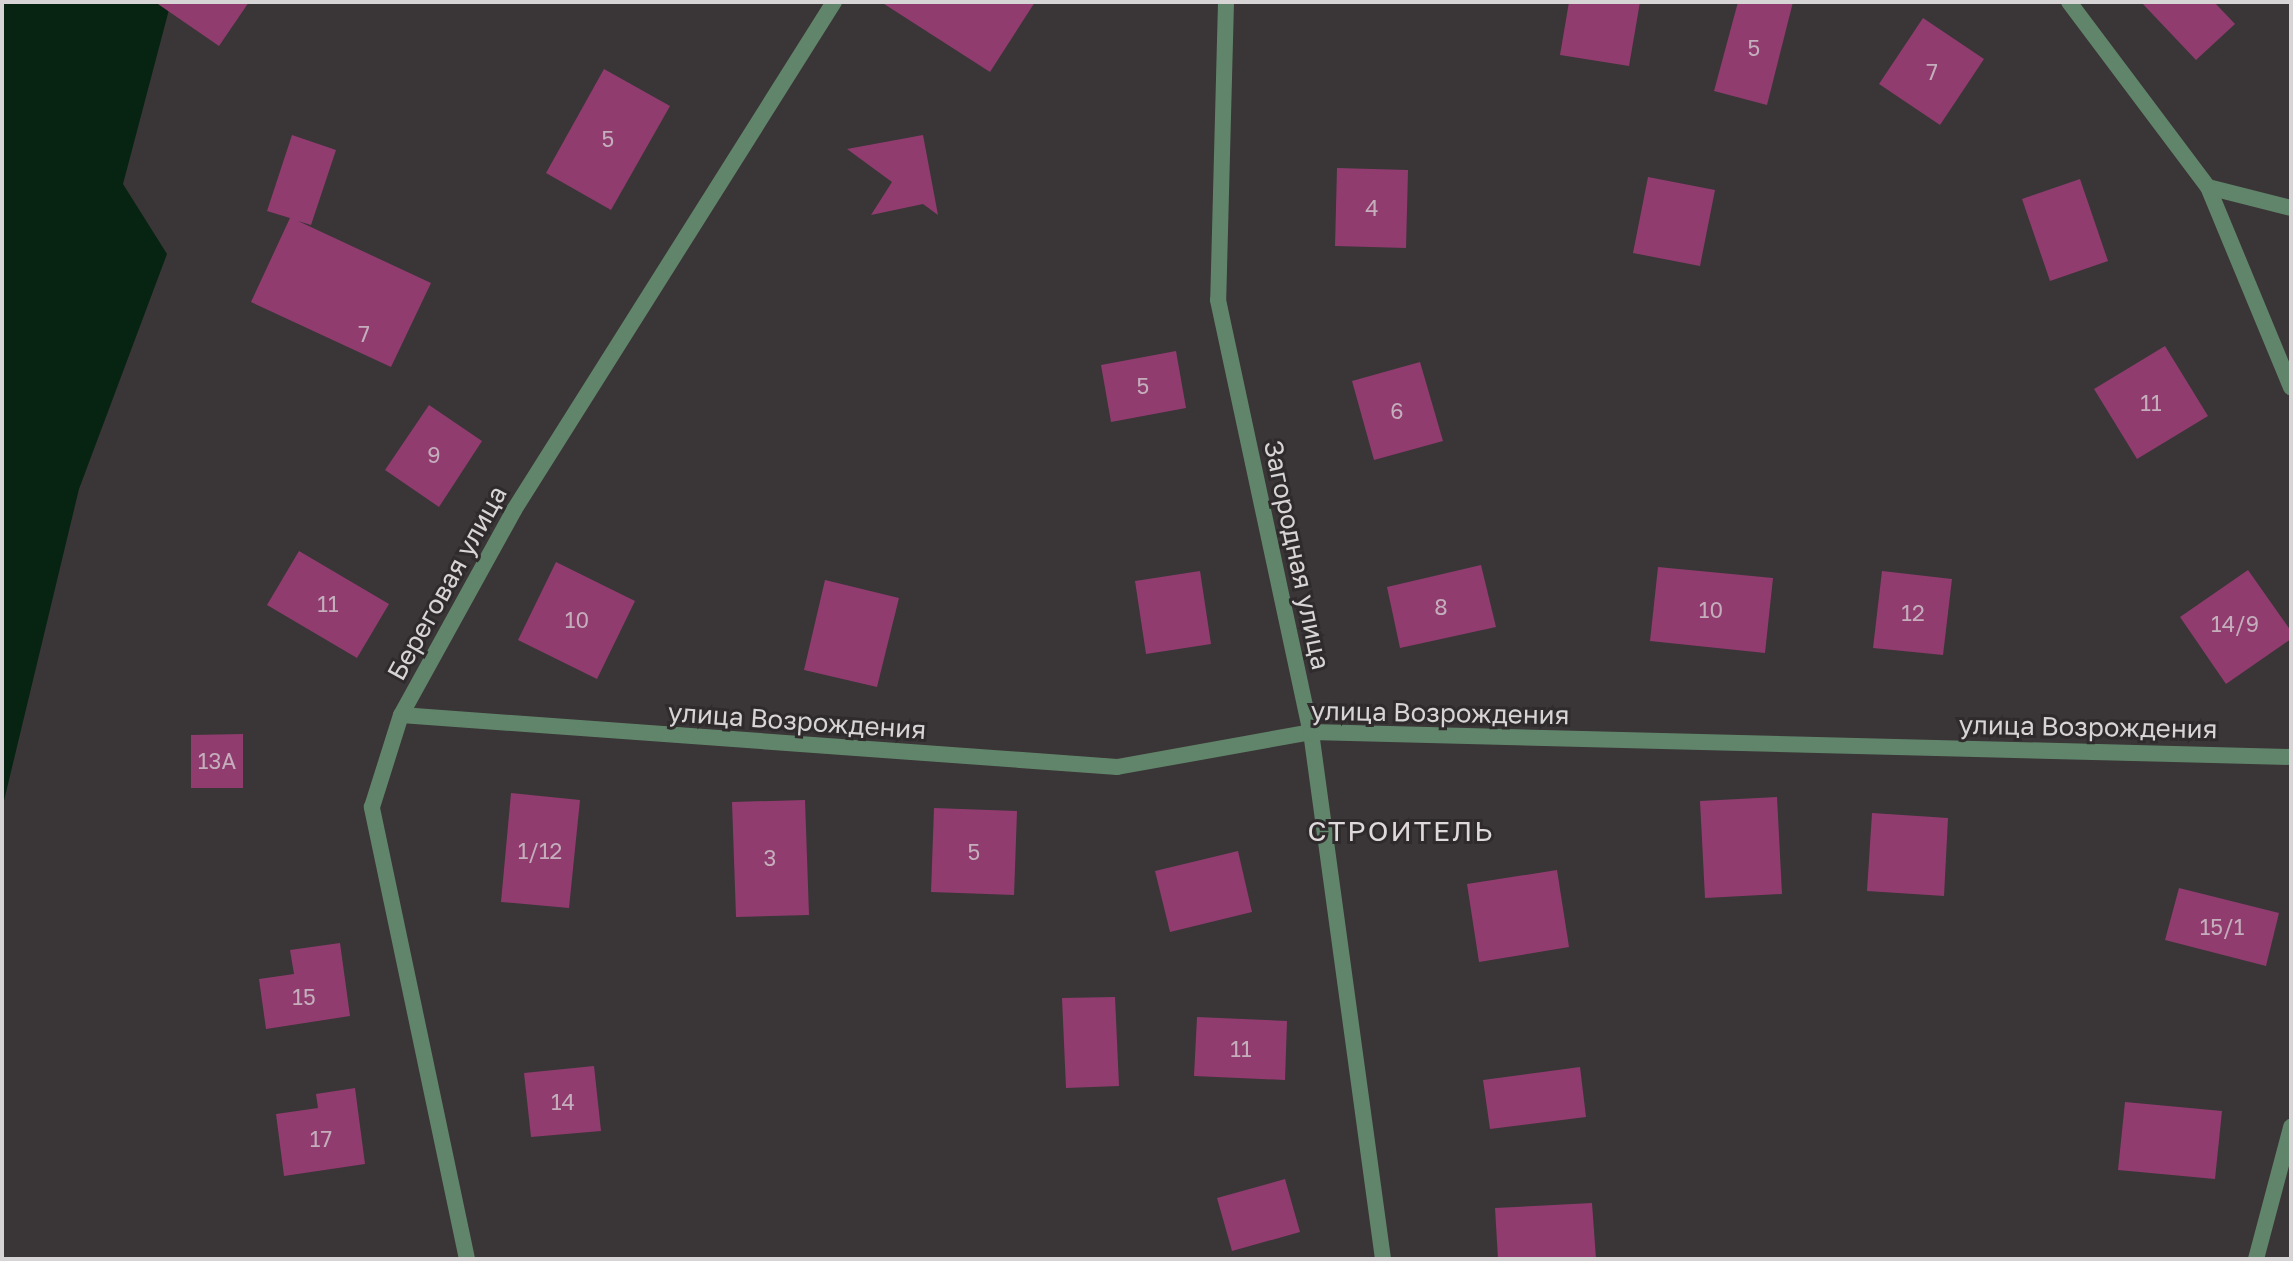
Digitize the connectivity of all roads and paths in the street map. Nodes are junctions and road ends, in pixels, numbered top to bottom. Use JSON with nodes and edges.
{"nodes":[{"id":1,"x":834,"y":2,"type":"edge"},
{"id":2,"x":1226,"y":2,"type":"edge"},
{"id":3,"x":2069,"y":2,"type":"edge"},
{"id":4,"x":2208,"y":187,"type":"junction"},
{"id":5,"x":2291,"y":208,"type":"edge"},
{"id":6,"x":2291,"y":387,"type":"edge"},
{"id":7,"x":401,"y":715,"type":"junction"},
{"id":8,"x":1311,"y":732,"type":"junction"},
{"id":9,"x":2291,"y":757,"type":"edge"},
{"id":10,"x":2291,"y":1127,"type":"edge"},
{"id":11,"x":467,"y":1259,"type":"edge"},
{"id":12,"x":1383,"y":1259,"type":"edge"},
{"id":13,"x":2256,"y":1259,"type":"edge"}],
"edges":[{"from":1,"to":7,"type":"street","name":"Береговая улица"},
{"from":2,"to":8,"type":"street","name":"Загородная улица"},
{"from":3,"to":4,"type":"street"},
{"from":4,"to":5,"type":"street"},
{"from":4,"to":6,"type":"street"},
{"from":7,"to":8,"type":"street","name":"улица Возрождения"},
{"from":7,"to":11,"type":"street","name":"Береговая улица"},
{"from":8,"to":9,"type":"street","name":"улица Возрождения"},
{"from":8,"to":12,"type":"street","name":"Загородная улица"},
{"from":10,"to":13,"type":"street"}]}
